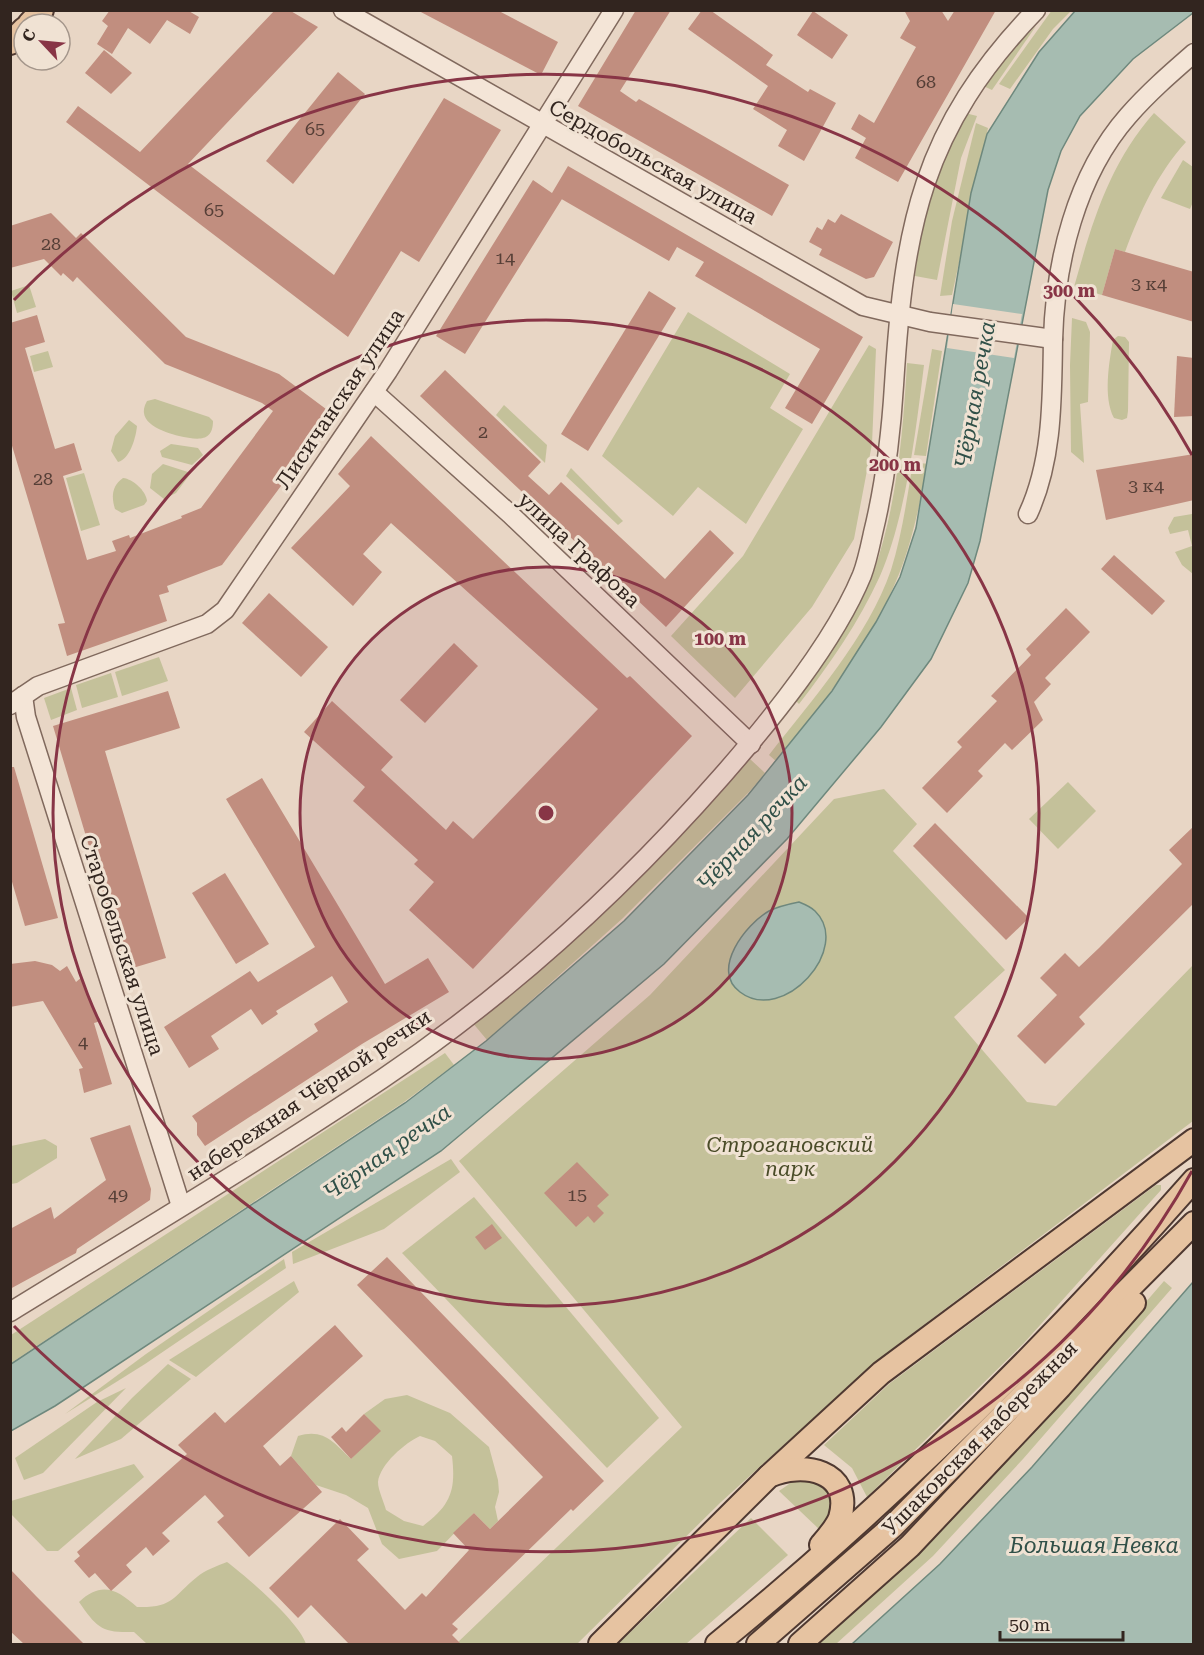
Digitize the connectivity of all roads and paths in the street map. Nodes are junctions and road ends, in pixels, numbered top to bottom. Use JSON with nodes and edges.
{"nodes":[{"id":1,"x":343,"y":10,"type":"edge"},
{"id":2,"x":614,"y":10,"type":"edge"},
{"id":3,"x":1036,"y":10,"type":"edge"},
{"id":4,"x":1194,"y":52,"type":"edge"},
{"id":5,"x":540,"y":124,"type":"junction"},
{"id":6,"x":898,"y":314,"type":"junction"},
{"id":7,"x":1053,"y":339,"type":"junction"},
{"id":8,"x":374,"y":392,"type":"junction"},
{"id":9,"x":1028,"y":514,"type":"dead end"},
{"id":10,"x":16,"y":700,"type":"edge"},
{"id":11,"x":751,"y":744,"type":"junction"},
{"id":12,"x":1194,"y":1140,"type":"edge"},
{"id":13,"x":1194,"y":1180,"type":"edge"},
{"id":14,"x":181,"y":1206,"type":"junction"},
{"id":15,"x":1194,"y":1225,"type":"edge"},
{"id":16,"x":10,"y":1312,"type":"edge"},
{"id":17,"x":769,"y":1476,"type":"junction"},
{"id":18,"x":789,"y":1586,"type":"junction"},
{"id":19,"x":600,"y":1644,"type":"edge"},
{"id":20,"x":717,"y":1644,"type":"edge"},
{"id":21,"x":758,"y":1644,"type":"edge"},
{"id":22,"x":800,"y":1644,"type":"edge"}],
"edges":[{"from":1,"to":5,"type":"street","name":"Сердобольская улица"},
{"from":2,"to":5,"type":"street","name":"Лисичанская улица"},
{"from":3,"to":6,"type":"street","name":"набережная Чёрной речки"},
{"from":4,"to":7,"type":"street"},
{"from":5,"to":6,"type":"street","name":"Сердобольская улица"},
{"from":5,"to":8,"type":"street","name":"Лисичанская улица"},
{"from":6,"to":7,"type":"street","name":"Сердобольская улица"},
{"from":6,"to":11,"type":"street","name":"набережная Чёрной речки"},
{"from":7,"to":9,"type":"street"},
{"from":8,"to":10,"type":"street","name":"Лисичанская улица"},
{"from":8,"to":11,"type":"street","name":"улица Графова"},
{"from":10,"to":14,"type":"street","name":"Старобельская улица"},
{"from":11,"to":14,"type":"street","name":"набережная Чёрной речки"},
{"from":12,"to":17,"type":"main road"},
{"from":13,"to":18,"type":"main road","name":"Ушаковская набережная"},
{"from":14,"to":16,"type":"street","name":"набережная Чёрной речки"},
{"from":15,"to":21,"type":"main road","name":"Ушаковская набережная"},
{"from":15,"to":22,"type":"main road"},
{"from":17,"to":18,"type":"main road","name":"Ушаковская набережная"},
{"from":17,"to":19,"type":"main road"},
{"from":18,"to":20,"type":"main road","name":"Ушаковская набережная"}]}
